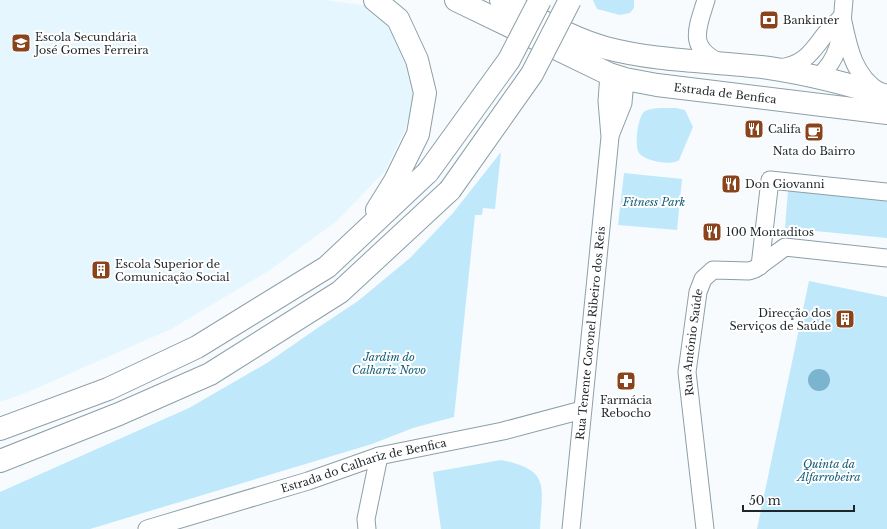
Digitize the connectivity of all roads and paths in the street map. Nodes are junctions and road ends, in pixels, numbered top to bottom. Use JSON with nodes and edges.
{"nodes":[{"id":1,"x":375,"y":0,"type":"edge"},
{"id":2,"x":456,"y":0,"type":"edge"},
{"id":3,"x":501,"y":0,"type":"edge"},
{"id":4,"x":540,"y":0,"type":"edge"},
{"id":5,"x":570,"y":0,"type":"edge"},
{"id":6,"x":706,"y":0,"type":"edge"},
{"id":7,"x":843,"y":8,"type":"edge"},
{"id":8,"x":572,"y":45,"type":"junction"},
{"id":9,"x":723,"y":64,"type":"junction"},
{"id":10,"x":769,"y":68,"type":"junction"},
{"id":11,"x":617,"y":76,"type":"junction"},
{"id":12,"x":818,"y":77,"type":"junction"},
{"id":13,"x":732,"y":93,"type":"junction"},
{"id":14,"x":887,"y":96,"type":"edge"},
{"id":15,"x":887,"y":112,"type":"edge"},
{"id":16,"x":887,"y":192,"type":"edge"},
{"id":17,"x":362,"y":235,"type":"junction"},
{"id":18,"x":887,"y":258,"type":"edge"},
{"id":19,"x":760,"y":266,"type":"junction"},
{"id":20,"x":582,"y":410,"type":"junction"},
{"id":21,"x":0,"y":429,"type":"edge"},
{"id":22,"x":32,"y":449,"type":"junction"},
{"id":23,"x":379,"y":456,"type":"junction"},
{"id":24,"x":0,"y":460,"type":"edge"},
{"id":25,"x":0,"y":467,"type":"edge"},
{"id":26,"x":147,"y":529,"type":"edge"},
{"id":27,"x":367,"y":529,"type":"edge"},
{"id":28,"x":571,"y":529,"type":"edge"},
{"id":29,"x":705,"y":529,"type":"edge"}],
"edges":[{"from":1,"to":17,"type":"main road"},
{"from":2,"to":8,"type":"main road"},
{"from":3,"to":8,"type":"main road"},
{"from":4,"to":17,"type":"main road","bridge":true},
{"from":5,"to":22,"type":"main road","bridge":true},
{"from":6,"to":9,"type":"street"},
{"from":7,"to":10,"type":"street"},
{"from":7,"to":12,"type":"street"},
{"from":7,"to":14,"type":"street"},
{"from":8,"to":9,"type":"main road"},
{"from":8,"to":11,"type":"main road","name":"Estrada de Benfica"},
{"from":9,"to":10,"type":"main road"},
{"from":10,"to":12,"type":"main road"},
{"from":11,"to":13,"type":"main road","name":"Estrada de Benfica"},
{"from":11,"to":20,"type":"street","name":"Rua Tenente Coronel Ribeiro dos Reis"},
{"from":12,"to":13,"type":"main road"},
{"from":12,"to":14,"type":"main road"},
{"from":13,"to":15,"type":"main road","name":"Estrada de Benfica"},
{"from":16,"to":19,"type":"street"},
{"from":17,"to":21,"type":"main road"},
{"from":18,"to":19,"type":"street","name":"Rua António Saúde"},
{"from":19,"to":29,"type":"street","name":"Rua António Saúde"},
{"from":20,"to":23,"type":"street","name":"Estrada do Calhariz de Benfica"},
{"from":20,"to":28,"type":"street","name":"Rua Tenente Coronel Ribeiro dos Reis"},
{"from":22,"to":24,"type":"main road"},
{"from":22,"to":25,"type":"main road"},
{"from":23,"to":26,"type":"street","name":"Estrada do Calhariz de Benfica"},
{"from":23,"to":27,"type":"street"}]}
